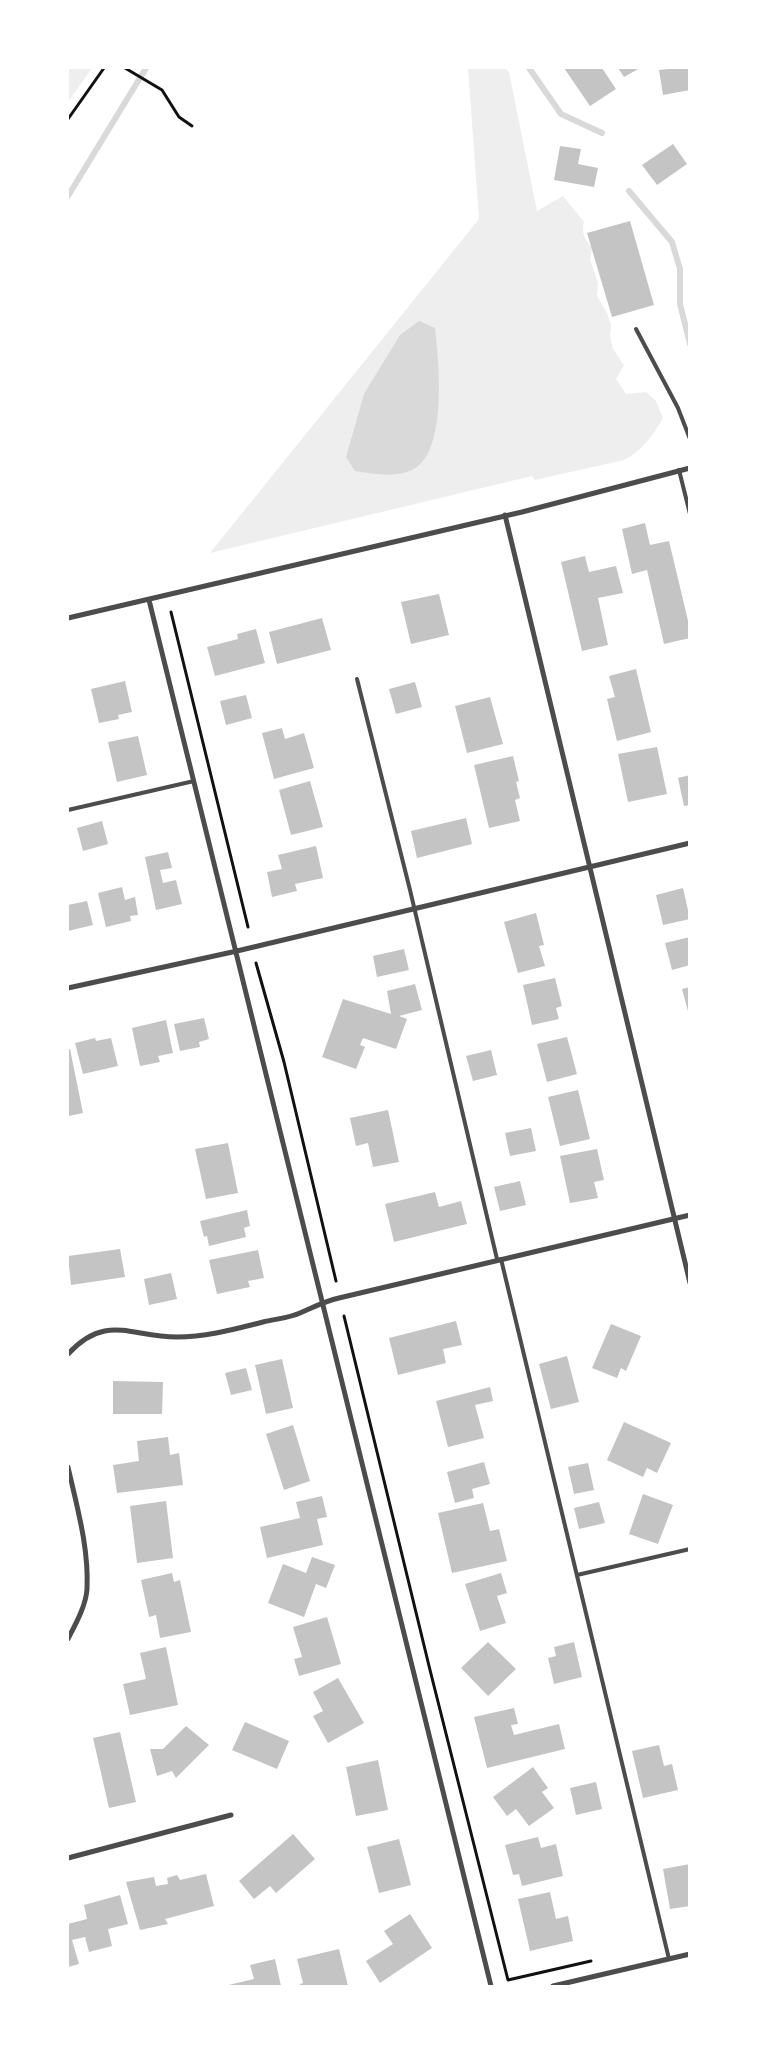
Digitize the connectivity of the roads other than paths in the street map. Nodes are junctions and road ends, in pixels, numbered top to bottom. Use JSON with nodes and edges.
{"nodes":[{"id":1,"x":636,"y":329,"type":"dead end"},
{"id":2,"x":690,"y":439,"type":"edge"},
{"id":3,"x":690,"y":468,"type":"edge"},
{"id":4,"x":679,"y":470,"type":"junction"},
{"id":5,"x":690,"y":514,"type":"edge"},
{"id":6,"x":505,"y":515,"type":"junction"},
{"id":7,"x":149,"y":600,"type":"junction"},
{"id":8,"x":68,"y":618,"type":"edge"},
{"id":9,"x":357,"y":679,"type":"dead end"},
{"id":10,"x":195,"y":781,"type":"junction"},
{"id":11,"x":68,"y":810,"type":"edge"},
{"id":12,"x":690,"y":843,"type":"edge"},
{"id":13,"x":589,"y":867,"type":"junction"},
{"id":14,"x":414,"y":909,"type":"junction"},
{"id":15,"x":236,"y":951,"type":"junction"},
{"id":16,"x":68,"y":988,"type":"edge"},
{"id":17,"x":690,"y":1215,"type":"edge"},
{"id":18,"x":674,"y":1219,"type":"junction"},
{"id":19,"x":499,"y":1259,"type":"junction"},
{"id":20,"x":690,"y":1283,"type":"edge"},
{"id":21,"x":323,"y":1302,"type":"junction"},
{"id":22,"x":68,"y":1354,"type":"edge"},
{"id":23,"x":68,"y":1467,"type":"edge"},
{"id":24,"x":690,"y":1549,"type":"edge"},
{"id":25,"x":577,"y":1576,"type":"junction"},
{"id":26,"x":68,"y":1639,"type":"edge"},
{"id":27,"x":231,"y":1815,"type":"dead end"},
{"id":28,"x":68,"y":1858,"type":"edge"},
{"id":29,"x":690,"y":1954,"type":"edge"},
{"id":30,"x":669,"y":1958,"type":"junction"},
{"id":31,"x":491,"y":1986,"type":"edge"},
{"id":32,"x":553,"y":1986,"type":"edge"}],
"edges":[{"from":1,"to":2,"type":"lane"},
{"from":3,"to":4,"type":"street"},
{"from":4,"to":5,"type":"lane"},
{"from":4,"to":6,"type":"street"},
{"from":6,"to":7,"type":"street"},
{"from":6,"to":13,"type":"street"},
{"from":7,"to":8,"type":"street"},
{"from":7,"to":10,"type":"street"},
{"from":9,"to":14,"type":"lane"},
{"from":10,"to":11,"type":"lane"},
{"from":10,"to":15,"type":"street"},
{"from":12,"to":13,"type":"street"},
{"from":13,"to":14,"type":"street"},
{"from":13,"to":18,"type":"street"},
{"from":14,"to":15,"type":"street"},
{"from":14,"to":19,"type":"lane"},
{"from":15,"to":16,"type":"street"},
{"from":15,"to":21,"type":"street"},
{"from":17,"to":18,"type":"street"},
{"from":18,"to":19,"type":"street"},
{"from":18,"to":20,"type":"street"},
{"from":19,"to":21,"type":"street"},
{"from":19,"to":25,"type":"lane"},
{"from":21,"to":22,"type":"street"},
{"from":21,"to":31,"type":"street"},
{"from":23,"to":26,"type":"street"},
{"from":24,"to":25,"type":"lane"},
{"from":25,"to":30,"type":"lane"},
{"from":27,"to":28,"type":"street"},
{"from":29,"to":30,"type":"street"},
{"from":30,"to":32,"type":"street"}]}
